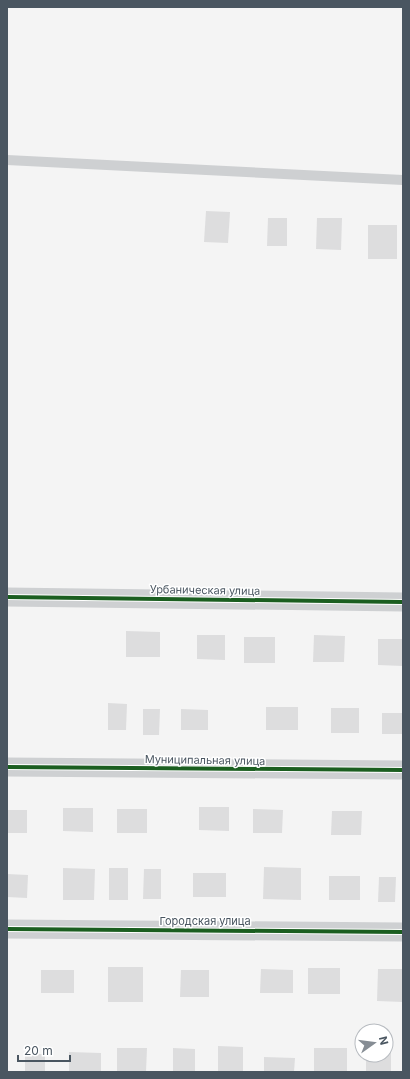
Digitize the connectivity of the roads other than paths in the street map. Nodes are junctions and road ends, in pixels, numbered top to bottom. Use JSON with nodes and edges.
{"nodes":[{"id":1,"x":7,"y":160,"type":"edge"},
{"id":2,"x":403,"y":180,"type":"edge"},
{"id":3,"x":7,"y":597,"type":"edge"},
{"id":4,"x":403,"y":602,"type":"edge"},
{"id":5,"x":7,"y":767,"type":"edge"},
{"id":6,"x":403,"y":770,"type":"edge"},
{"id":7,"x":7,"y":929,"type":"edge"},
{"id":8,"x":403,"y":932,"type":"edge"}],
"edges":[{"from":1,"to":2,"type":"lane"},
{"from":3,"to":4,"type":"street","name":"Урбаническая улица"},
{"from":5,"to":6,"type":"street","name":"Муниципальная улица"},
{"from":7,"to":8,"type":"street","name":"Городская улица"}]}
